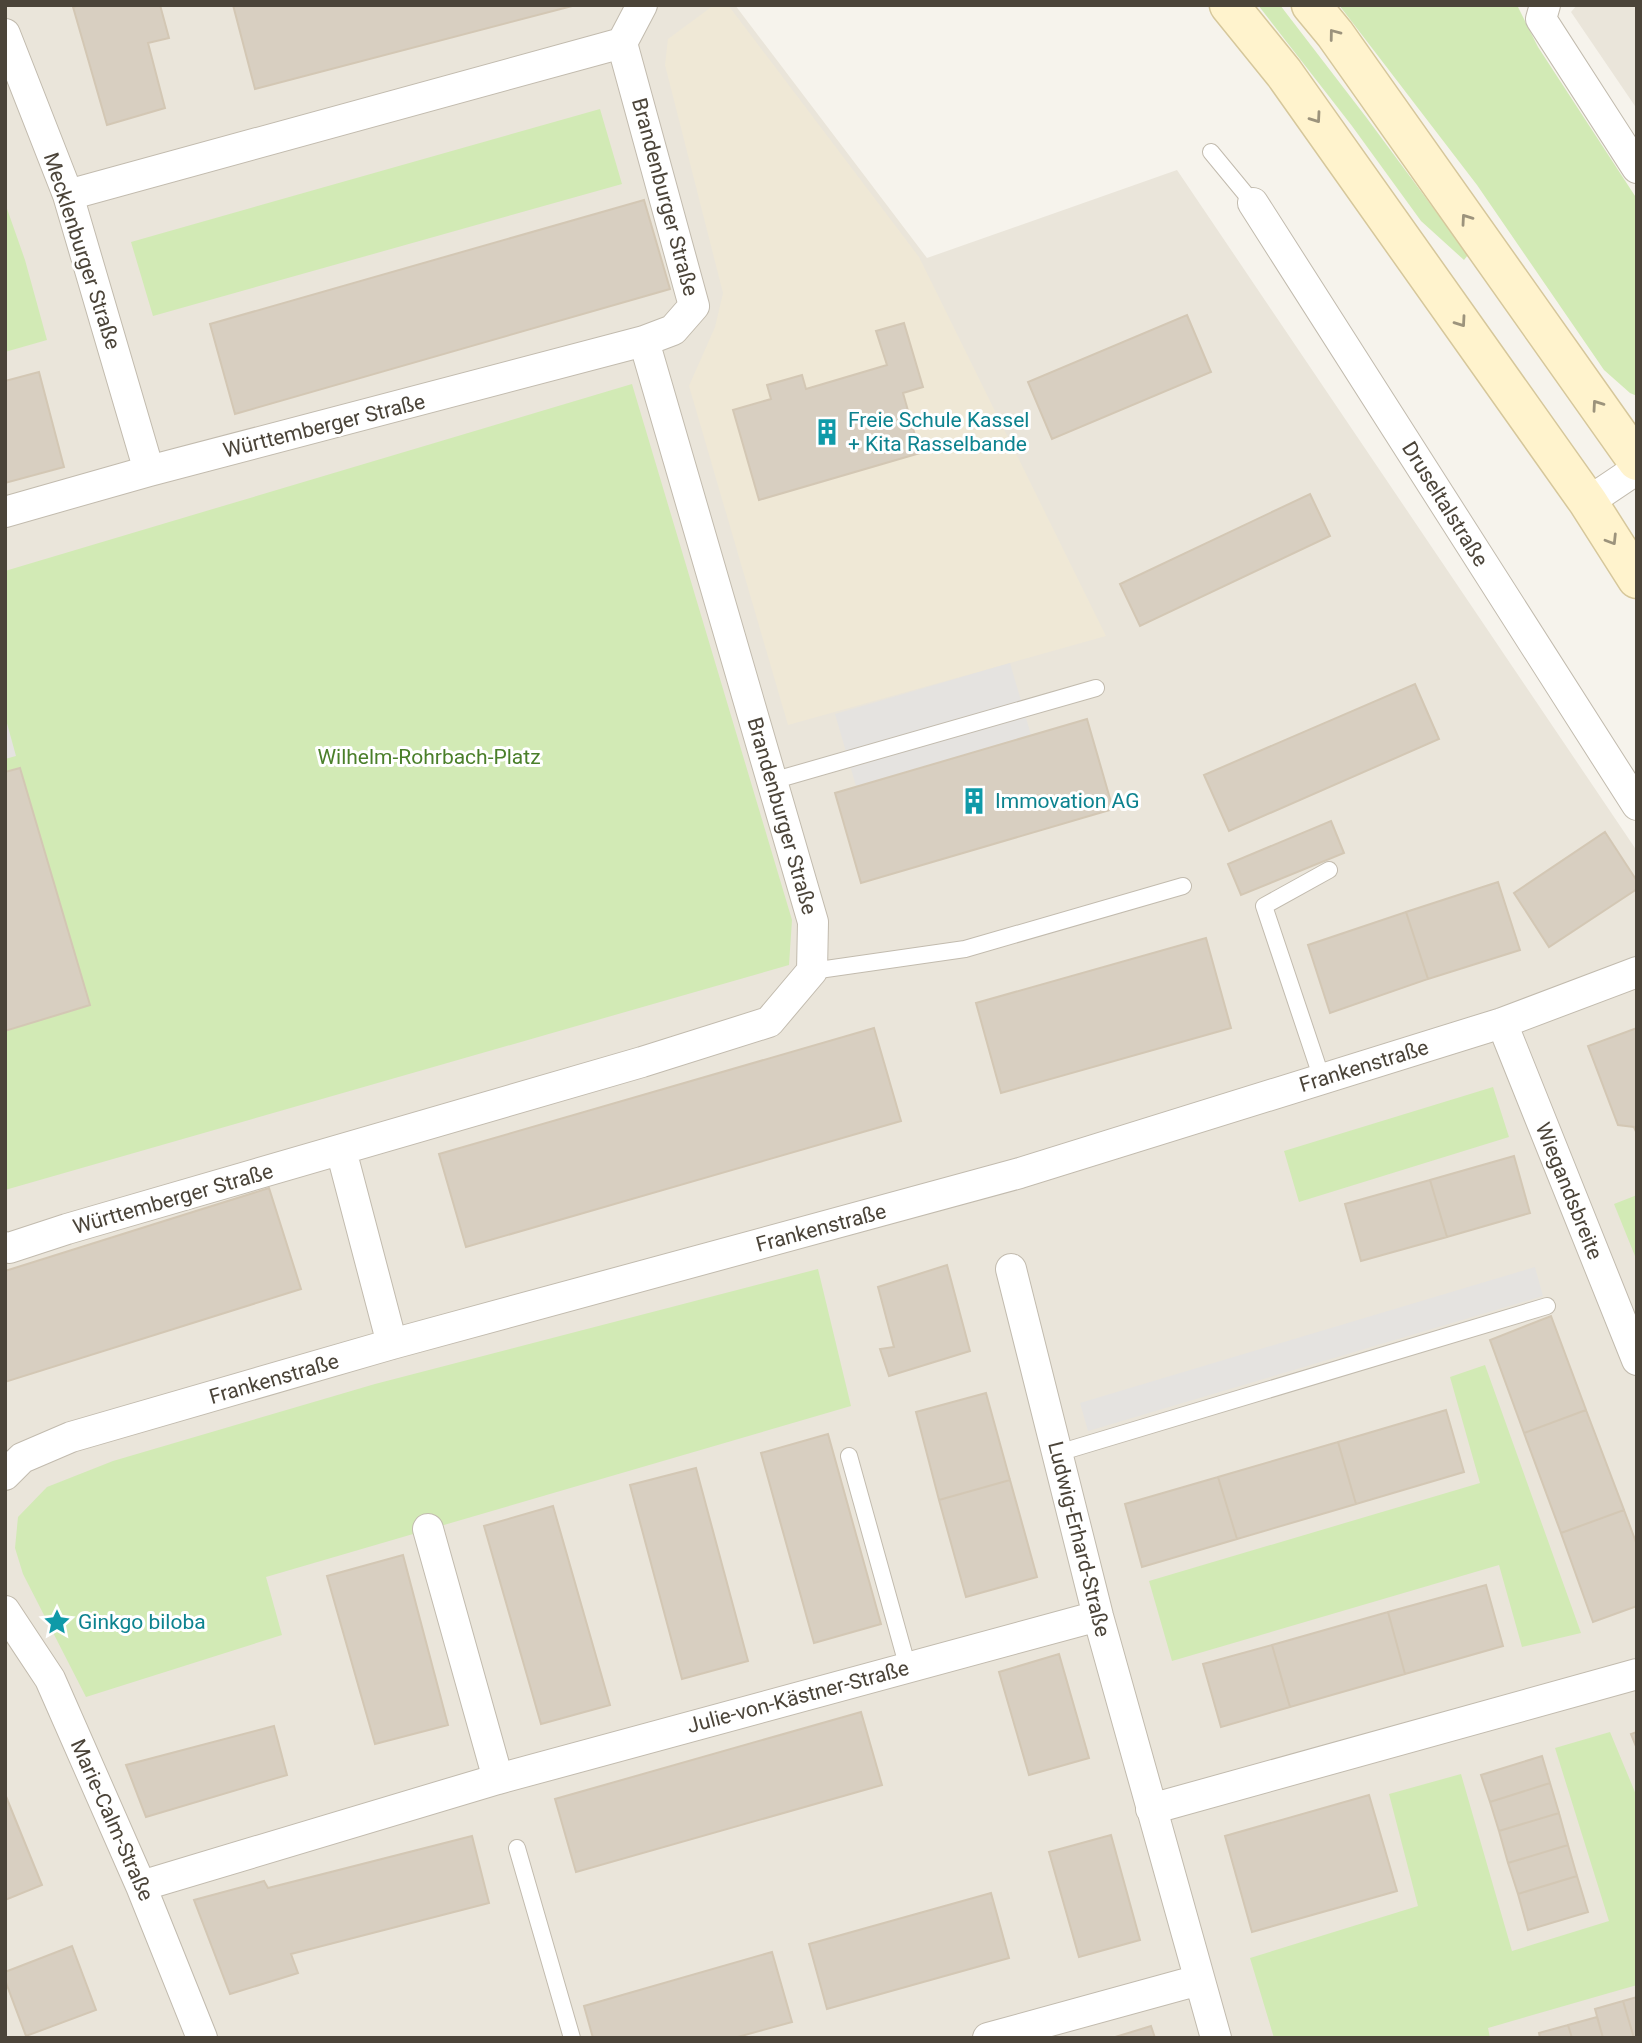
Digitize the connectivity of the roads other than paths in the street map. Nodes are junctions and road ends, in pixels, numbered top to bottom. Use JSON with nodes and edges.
{"nodes":[{"id":1,"x":642,"y":5,"type":"edge"},
{"id":2,"x":1229,"y":5,"type":"edge"},
{"id":3,"x":1311,"y":5,"type":"edge"},
{"id":4,"x":1543,"y":12,"type":"edge"},
{"id":5,"x":7,"y":42,"type":"edge"},
{"id":6,"x":622,"y":43,"type":"junction"},
{"id":7,"x":1211,"y":152,"type":"dead end"},
{"id":8,"x":1637,"y":168,"type":"edge"},
{"id":9,"x":68,"y":195,"type":"junction"},
{"id":10,"x":1253,"y":203,"type":"joint"},
{"id":11,"x":644,"y":341,"type":"junction"},
{"id":12,"x":1637,"y":461,"type":"edge"},
{"id":13,"x":1637,"y":469,"type":"edge"},
{"id":14,"x":149,"y":471,"type":"junction"},
{"id":15,"x":1588,"y":502,"type":"junction"},
{"id":16,"x":5,"y":512,"type":"edge"},
{"id":17,"x":1637,"y":579,"type":"edge"},
{"id":18,"x":1096,"y":688,"type":"dead end"},
{"id":19,"x":772,"y":781,"type":"junction"},
{"id":20,"x":1637,"y":806,"type":"edge"},
{"id":21,"x":1329,"y":870,"type":"dead end"},
{"id":22,"x":1183,"y":886,"type":"dead end"},
{"id":23,"x":812,"y":971,"type":"junction"},
{"id":24,"x":1637,"y":972,"type":"edge"},
{"id":25,"x":1502,"y":1023,"type":"junction"},
{"id":26,"x":1322,"y":1079,"type":"junction"},
{"id":27,"x":341,"y":1150,"type":"junction"},
{"id":28,"x":5,"y":1247,"type":"edge"},
{"id":29,"x":1011,"y":1269,"type":"dead end"},
{"id":30,"x":1547,"y":1307,"type":"dead end"},
{"id":31,"x":392,"y":1344,"type":"junction"},
{"id":32,"x":1637,"y":1360,"type":"edge"},
{"id":33,"x":1058,"y":1453,"type":"junction"},
{"id":34,"x":849,"y":1456,"type":"dead end"},
{"id":35,"x":5,"y":1475,"type":"edge"},
{"id":36,"x":428,"y":1529,"type":"dead end"},
{"id":37,"x":5,"y":1611,"type":"edge"},
{"id":38,"x":1098,"y":1616,"type":"junction"},
{"id":39,"x":908,"y":1668,"type":"junction"},
{"id":40,"x":1637,"y":1674,"type":"edge"},
{"id":41,"x":498,"y":1779,"type":"junction"},
{"id":42,"x":1151,"y":1809,"type":"junction"},
{"id":43,"x":517,"y":1848,"type":"dead end"},
{"id":44,"x":141,"y":1886,"type":"junction"},
{"id":45,"x":1199,"y":1980,"type":"junction"},
{"id":46,"x":202,"y":2038,"type":"edge"},
{"id":47,"x":572,"y":2038,"type":"edge"},
{"id":48,"x":988,"y":2038,"type":"edge"},
{"id":49,"x":1216,"y":2038,"type":"edge"}],
"edges":[{"from":1,"to":6,"type":"street"},
{"from":2,"to":15,"type":"main road","one_way":true},
{"from":12,"to":3,"type":"main road","one_way":true},
{"from":4,"to":8,"type":"street"},
{"from":5,"to":9,"type":"street","name":"Mecklenburger Straße"},
{"from":6,"to":9,"type":"street"},
{"from":6,"to":11,"type":"street","name":"Brandenburger Straße"},
{"from":7,"to":10,"type":"lane"},
{"from":9,"to":14,"type":"street","name":"Mecklenburger Straße"},
{"from":10,"to":20,"type":"street","name":"Druseltalstraße"},
{"from":11,"to":14,"type":"street","name":"Württemberger Straße"},
{"from":11,"to":19,"type":"street","name":"Brandenburger Straße"},
{"from":13,"to":15,"type":"street"},
{"from":14,"to":16,"type":"street","name":"Württemberger Straße"},
{"from":15,"to":17,"type":"main road","one_way":true},
{"from":18,"to":19,"type":"lane"},
{"from":19,"to":23,"type":"street","name":"Brandenburger Straße"},
{"from":21,"to":26,"type":"lane"},
{"from":22,"to":23,"type":"lane"},
{"from":23,"to":27,"type":"street"},
{"from":24,"to":25,"type":"street","name":"Frankenstraße"},
{"from":25,"to":26,"type":"street","name":"Frankenstraße"},
{"from":25,"to":32,"type":"street","name":"Wiegandsbreite"},
{"from":26,"to":31,"type":"street","name":"Frankenstraße"},
{"from":27,"to":28,"type":"street","name":"Württemberger Straße"},
{"from":27,"to":31,"type":"street"},
{"from":29,"to":33,"type":"street","name":"Ludwig-Erhard-Straße"},
{"from":30,"to":33,"type":"lane"},
{"from":31,"to":35,"type":"street","name":"Frankenstraße"},
{"from":33,"to":38,"type":"street","name":"Ludwig-Erhard-Straße"},
{"from":34,"to":39,"type":"lane"},
{"from":36,"to":41,"type":"street"},
{"from":37,"to":44,"type":"street","name":"Marie-Calm-Straße"},
{"from":38,"to":39,"type":"street","name":"Julie-von-Kästner-Straße"},
{"from":38,"to":42,"type":"street","name":"Ludwig-Erhard-Straße"},
{"from":39,"to":41,"type":"street","name":"Julie-von-Kästner-Straße"},
{"from":40,"to":42,"type":"street"},
{"from":41,"to":44,"type":"street","name":"Julie-von-Kästner-Straße"},
{"from":42,"to":45,"type":"street","name":"Ludwig-Erhard-Straße"},
{"from":43,"to":47,"type":"lane"},
{"from":44,"to":46,"type":"street","name":"Marie-Calm-Straße"},
{"from":45,"to":48,"type":"street"},
{"from":45,"to":49,"type":"street","name":"Ludwig-Erhard-Straße"}]}
